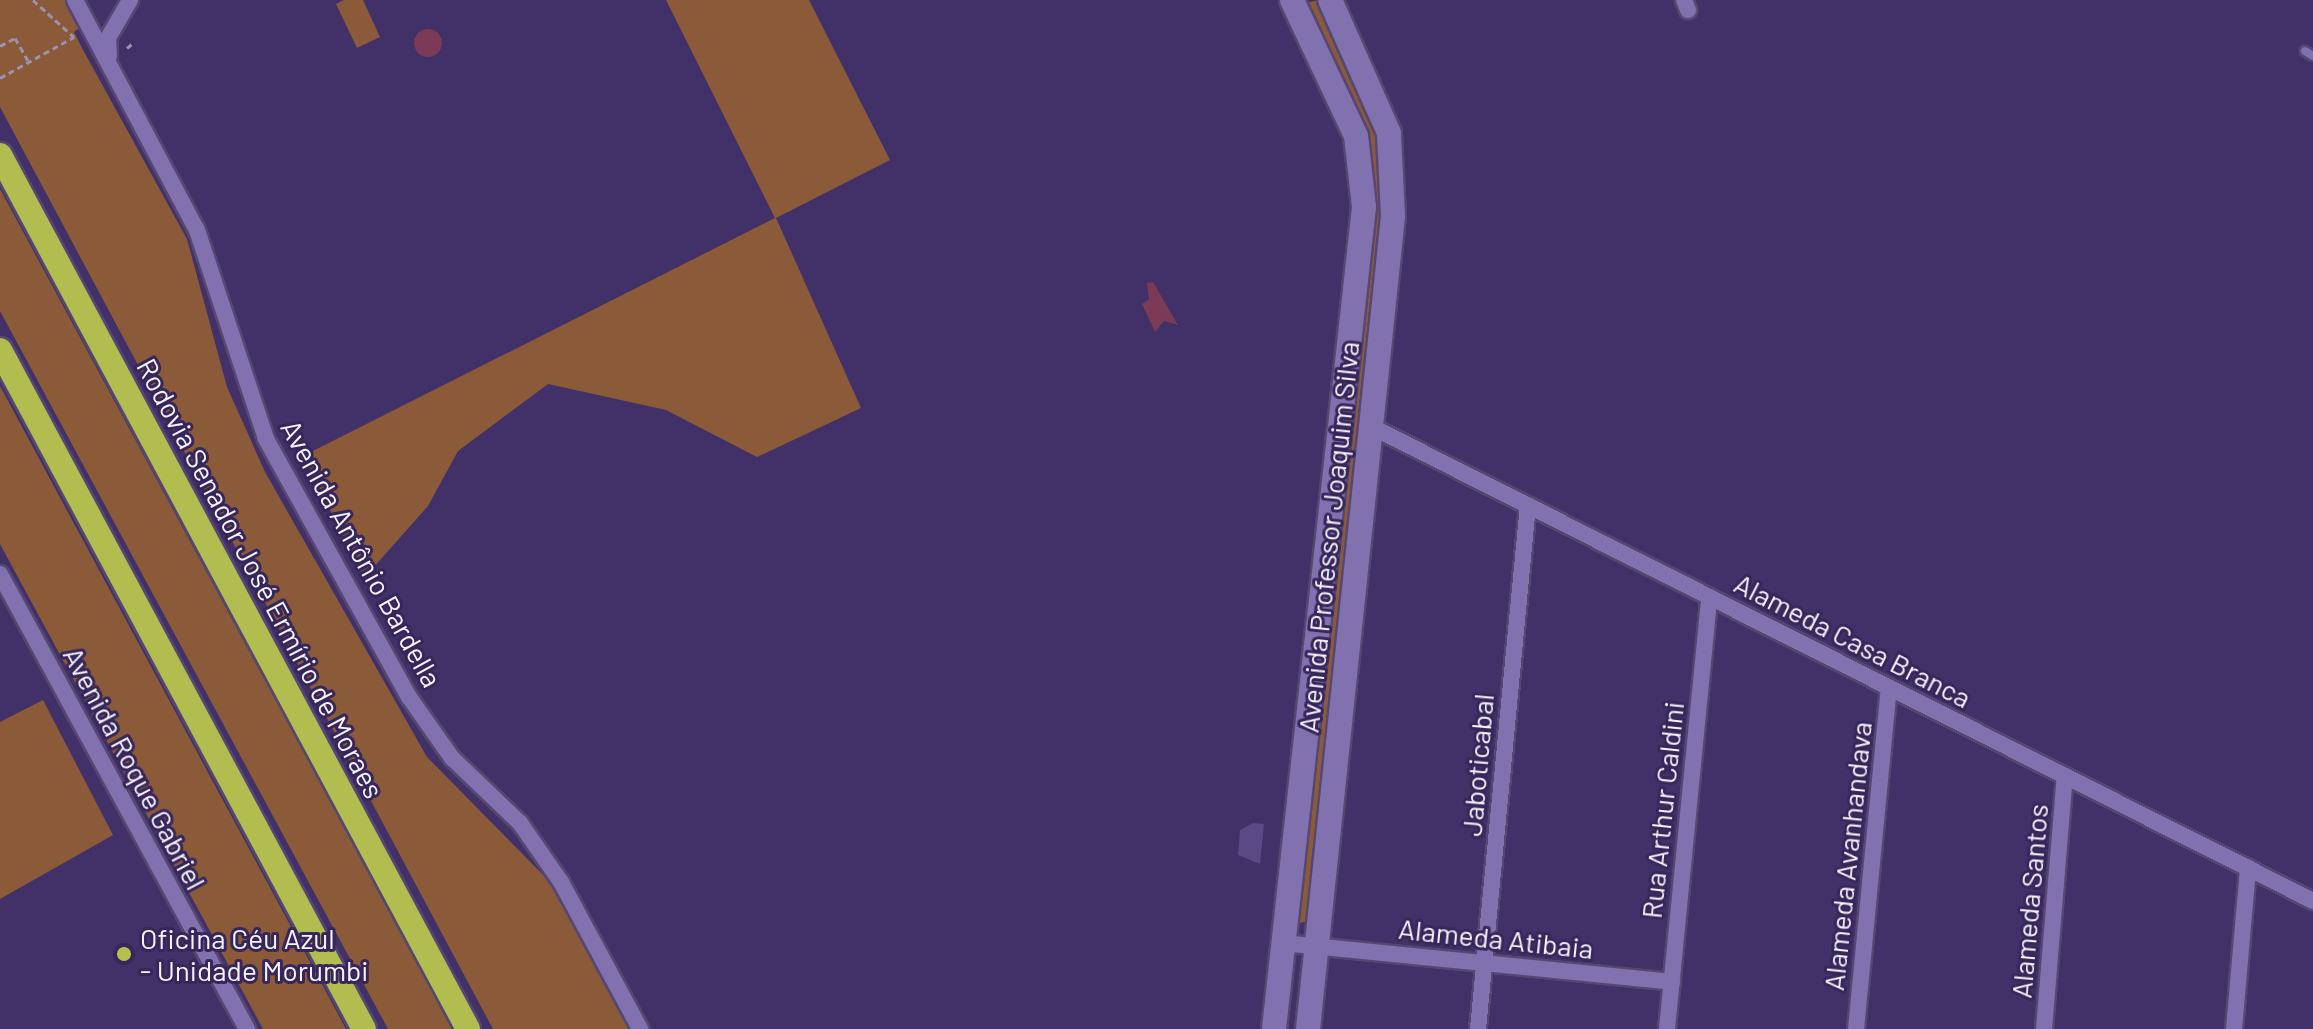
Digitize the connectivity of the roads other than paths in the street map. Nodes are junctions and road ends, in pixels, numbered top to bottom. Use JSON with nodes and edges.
{"nodes":[{"id":1,"x":75,"y":0,"type":"edge"},
{"id":2,"x":130,"y":0,"type":"edge"},
{"id":3,"x":1292,"y":0,"type":"edge"},
{"id":4,"x":1330,"y":0,"type":"edge"},
{"id":5,"x":110,"y":61,"type":"junction"},
{"id":6,"x":0,"y":155,"type":"edge"},
{"id":7,"x":0,"y":350,"type":"edge"},
{"id":8,"x":1370,"y":426,"type":"junction"},
{"id":9,"x":1528,"y":505,"type":"junction"},
{"id":10,"x":2,"y":582,"type":"edge"},
{"id":11,"x":1709,"y":597,"type":"junction"},
{"id":12,"x":1889,"y":688,"type":"junction"},
{"id":13,"x":2065,"y":776,"type":"junction"},
{"id":14,"x":2248,"y":868,"type":"junction"},
{"id":15,"x":2313,"y":901,"type":"edge"},
{"id":16,"x":1283,"y":943,"type":"junction"},
{"id":17,"x":1316,"y":946,"type":"junction"},
{"id":18,"x":1485,"y":963,"type":"junction"},
{"id":19,"x":1672,"y":982,"type":"junction"},
{"id":20,"x":247,"y":1029,"type":"edge"},
{"id":21,"x":364,"y":1029,"type":"edge"},
{"id":22,"x":468,"y":1029,"type":"edge"},
{"id":23,"x":640,"y":1029,"type":"edge"},
{"id":24,"x":1274,"y":1029,"type":"edge"},
{"id":25,"x":1308,"y":1029,"type":"edge"},
{"id":26,"x":1478,"y":1029,"type":"edge"},
{"id":27,"x":1667,"y":1029,"type":"edge"},
{"id":28,"x":1856,"y":1029,"type":"edge"},
{"id":29,"x":2044,"y":1029,"type":"edge"},
{"id":30,"x":2234,"y":1029,"type":"edge"}],
"edges":[{"from":1,"to":5,"type":"street","name":"Avenida Antônio Bardella"},
{"from":2,"to":5,"type":"street"},
{"from":3,"to":16,"type":"main road","name":"Avenida Professor Joaquim Silva"},
{"from":4,"to":8,"type":"main road","name":"Avenida Professor Joaquim Silva"},
{"from":5,"to":23,"type":"street","name":"Avenida Antônio Bardella"},
{"from":6,"to":22,"type":"highway","name":"Rodovia Senador José Ermírio de Moraes"},
{"from":7,"to":21,"type":"highway"},
{"from":8,"to":9,"type":"street","name":"Alameda Casa Branca"},
{"from":8,"to":17,"type":"main road","name":"Avenida Professor Joaquim Silva"},
{"from":9,"to":11,"type":"street","name":"Alameda Casa Branca"},
{"from":9,"to":18,"type":"street","name":"Jaboticabal"},
{"from":10,"to":20,"type":"street","name":"Avenida Roque Gabriel"},
{"from":11,"to":12,"type":"street","name":"Alameda Casa Branca"},
{"from":11,"to":19,"type":"street","name":"Rua Arthur Caldini"},
{"from":12,"to":13,"type":"street","name":"Alameda Casa Branca"},
{"from":12,"to":28,"type":"street","name":"Alameda Avanhandava"},
{"from":13,"to":14,"type":"street","name":"Alameda Casa Branca"},
{"from":13,"to":29,"type":"street","name":"Alameda Santos"},
{"from":14,"to":15,"type":"street","name":"Alameda Casa Branca"},
{"from":14,"to":30,"type":"street"},
{"from":16,"to":17,"type":"street"},
{"from":16,"to":24,"type":"main road","name":"Avenida Professor Joaquim Silva"},
{"from":17,"to":18,"type":"street","name":"Alameda Atibaia"},
{"from":17,"to":25,"type":"main road","name":"Avenida Professor Joaquim Silva"},
{"from":18,"to":19,"type":"street","name":"Alameda Atibaia"},
{"from":18,"to":26,"type":"street","name":"Jaboticabal"},
{"from":19,"to":27,"type":"street","name":"Rua Arthur Caldini"}]}
